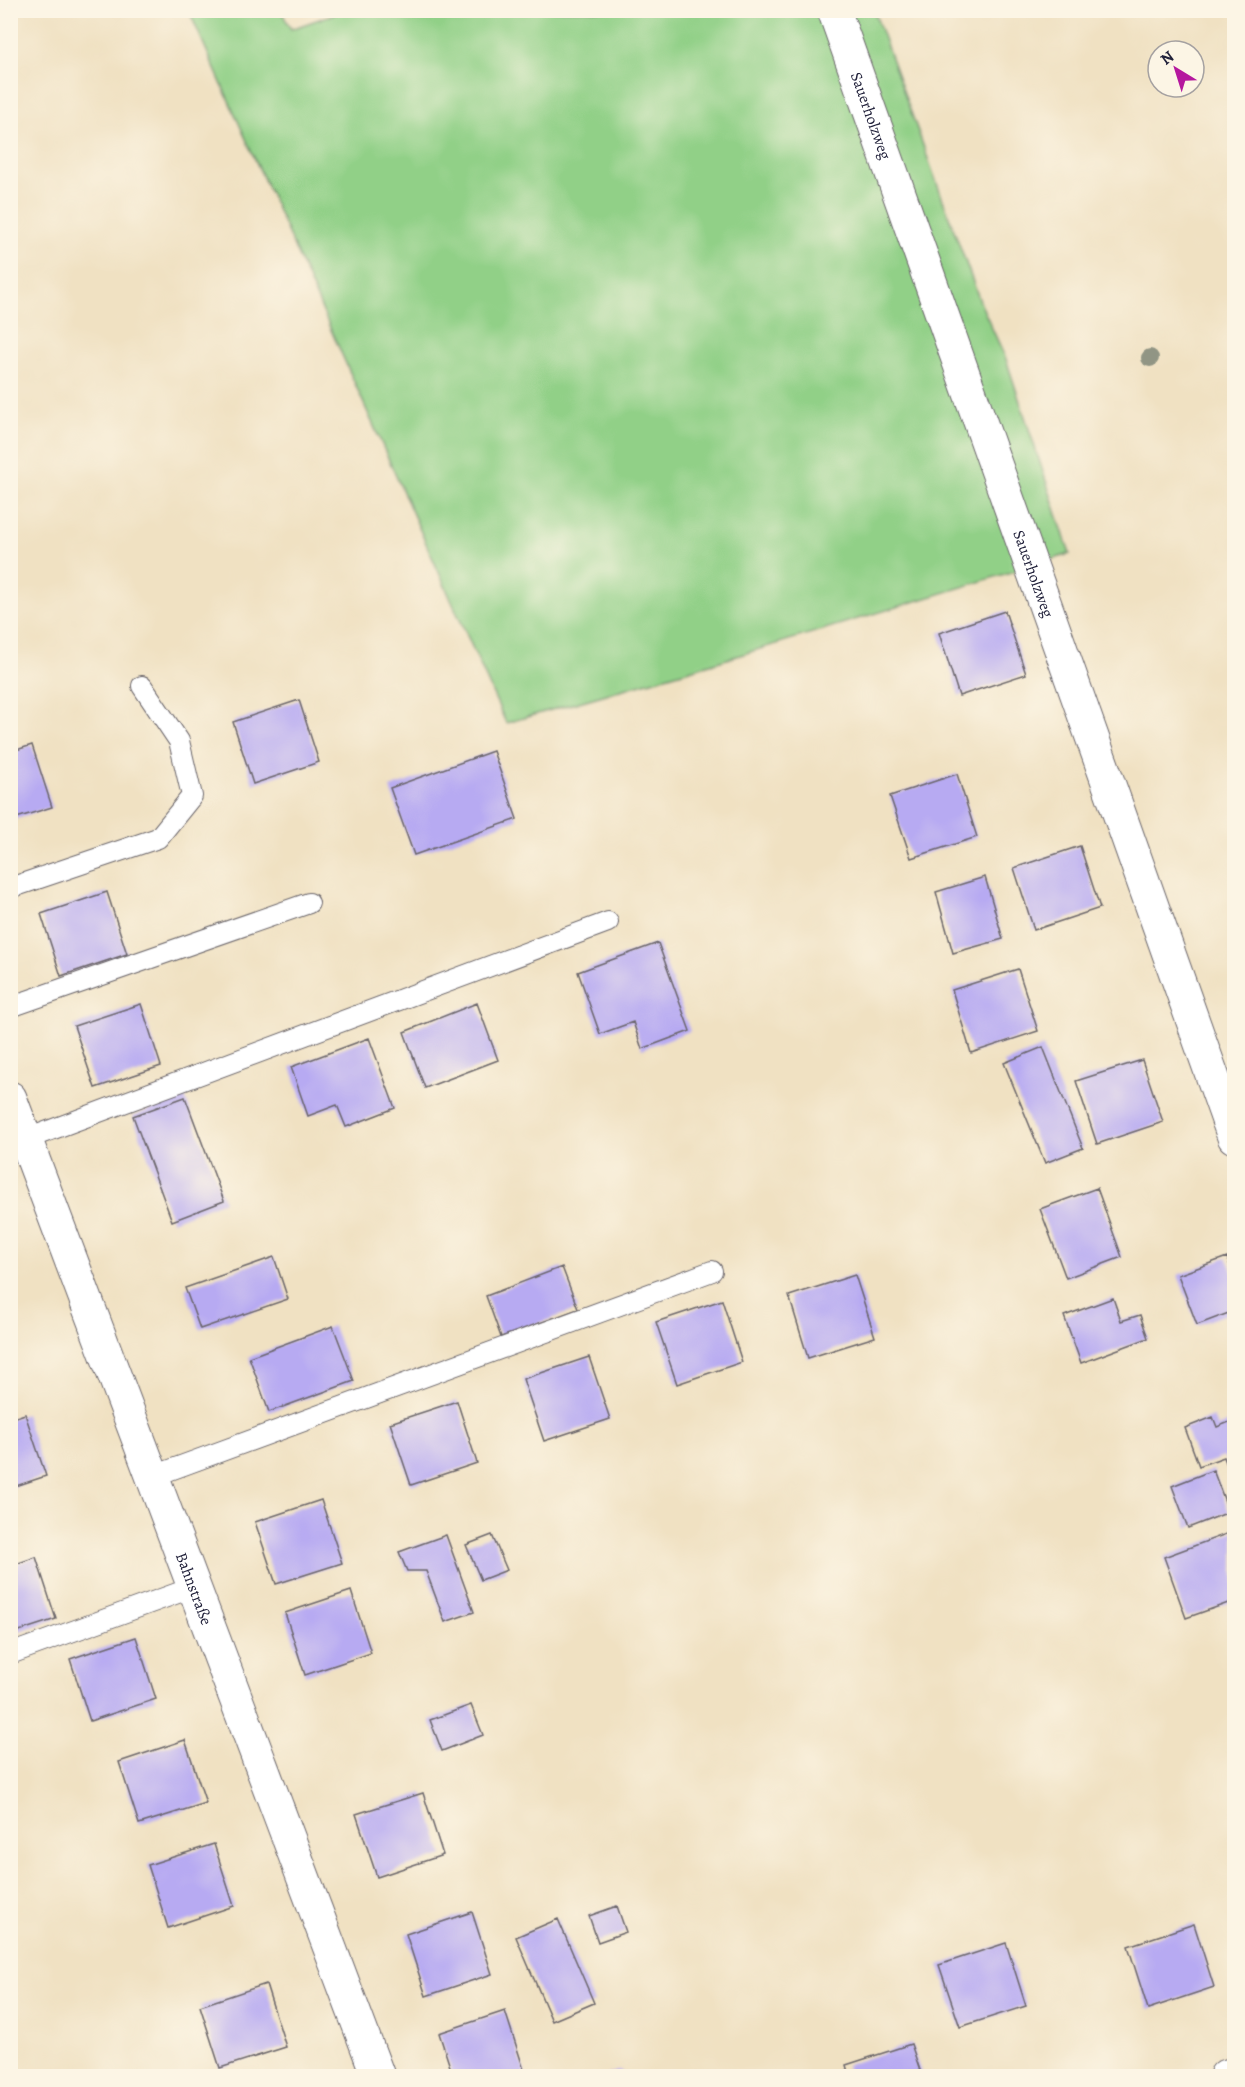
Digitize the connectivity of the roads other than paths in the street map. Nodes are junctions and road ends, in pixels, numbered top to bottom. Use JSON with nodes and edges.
{"nodes":[{"id":1,"x":834,"y":10,"type":"edge"},
{"id":2,"x":142,"y":686,"type":"dead end"},
{"id":3,"x":10,"y":888,"type":"edge"},
{"id":4,"x":309,"y":903,"type":"dead end"},
{"id":5,"x":608,"y":922,"type":"dead end"},
{"id":6,"x":10,"y":1007,"type":"edge"},
{"id":7,"x":10,"y":1098,"type":"edge"},
{"id":8,"x":1234,"y":1137,"type":"edge"},
{"id":9,"x":18,"y":1142,"type":"edge"},
{"id":10,"x":712,"y":1271,"type":"dead end"},
{"id":11,"x":151,"y":1477,"type":"junction"},
{"id":12,"x":194,"y":1587,"type":"junction"},
{"id":13,"x":10,"y":1654,"type":"edge"},
{"id":14,"x":1234,"y":2074,"type":"edge"},
{"id":15,"x":378,"y":2076,"type":"edge"},
{"id":16,"x":1226,"y":2076,"type":"edge"}],
"edges":[{"from":1,"to":8,"type":"street","name":"Sauerholzweg"},
{"from":2,"to":3,"type":"lane"},
{"from":4,"to":6,"type":"lane"},
{"from":5,"to":9,"type":"lane"},
{"from":7,"to":9,"type":"street","name":"Bahnstraße"},
{"from":9,"to":11,"type":"street","name":"Bahnstraße"},
{"from":10,"to":11,"type":"lane"},
{"from":11,"to":12,"type":"street","name":"Bahnstraße"},
{"from":12,"to":13,"type":"lane"},
{"from":12,"to":15,"type":"street","name":"Bahnstraße"},
{"from":14,"to":16,"type":"street"}]}
